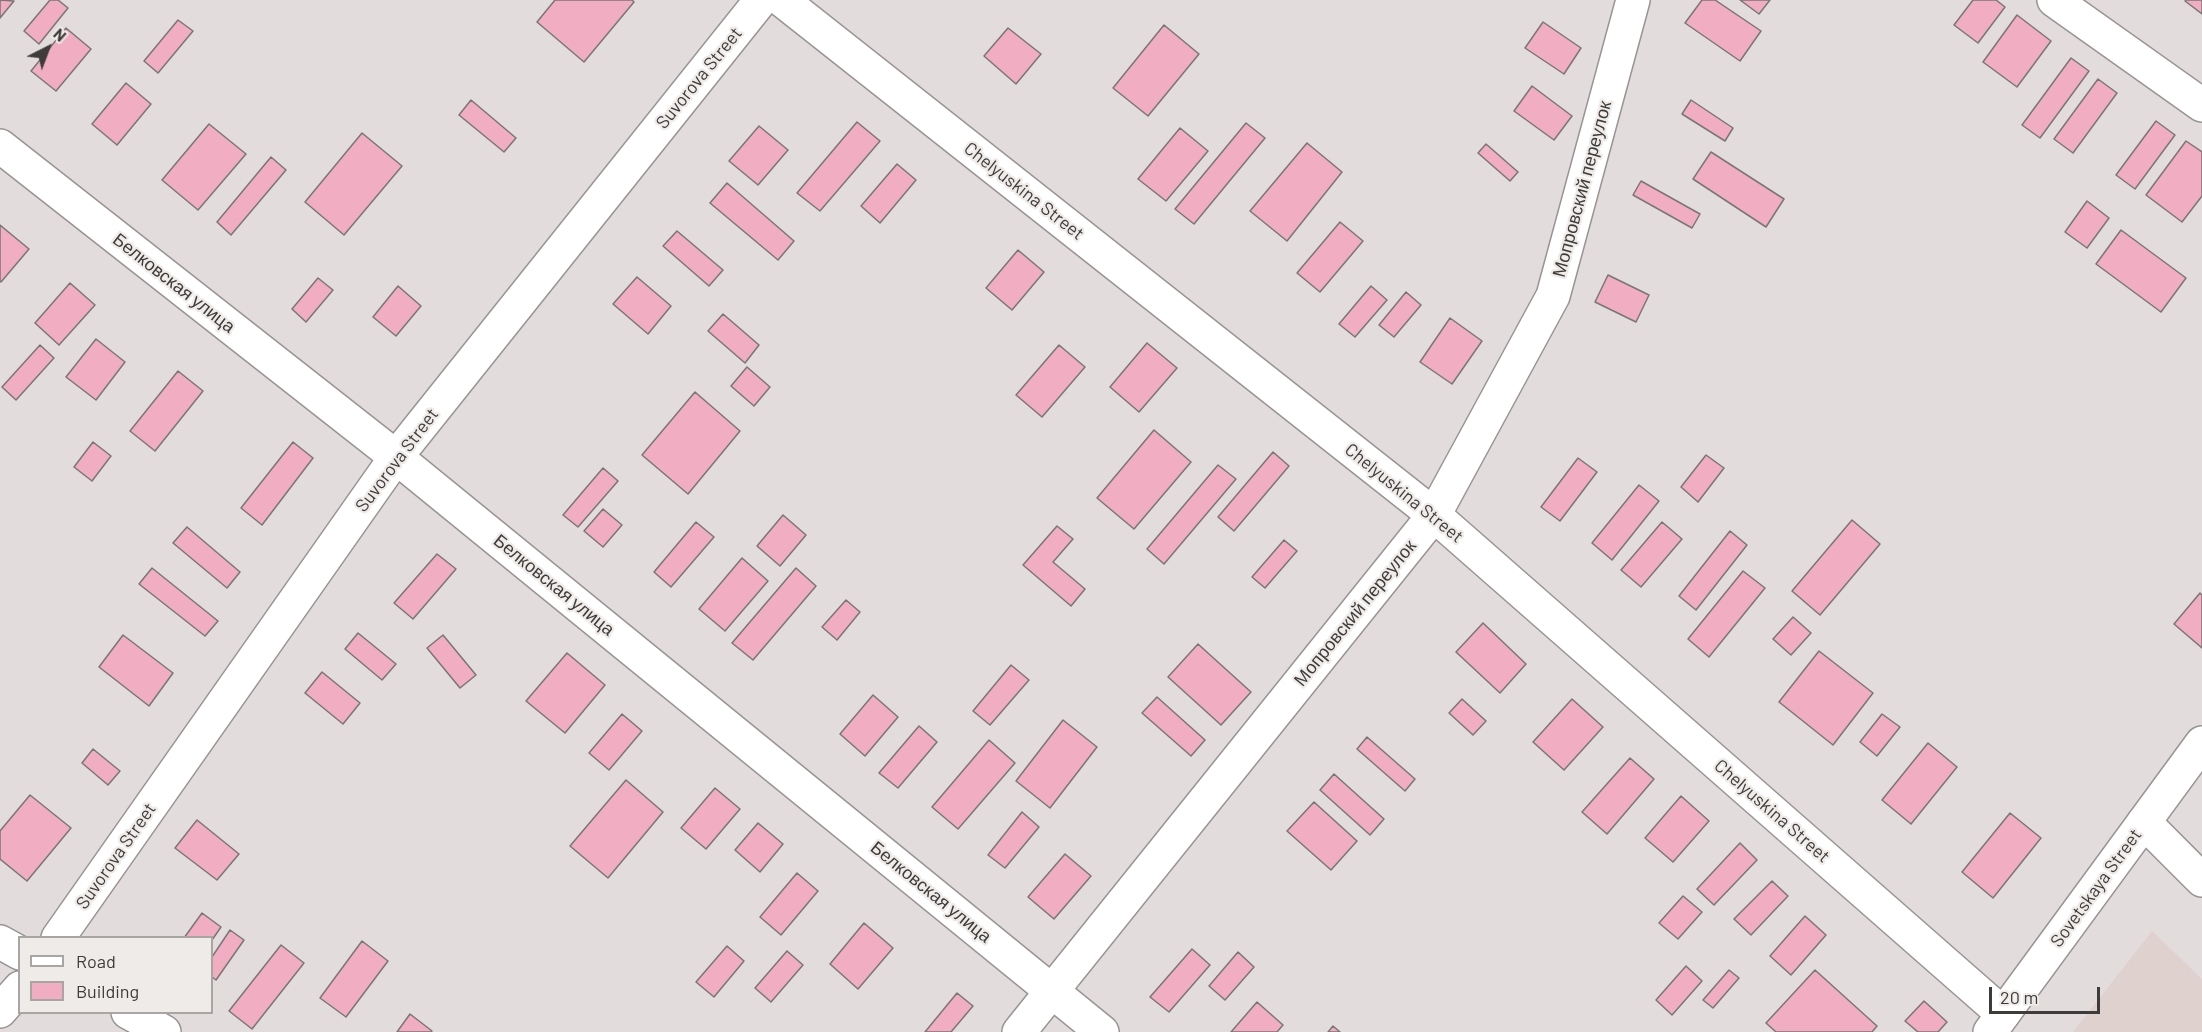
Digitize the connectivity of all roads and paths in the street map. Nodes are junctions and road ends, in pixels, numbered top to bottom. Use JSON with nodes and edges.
{"nodes":[{"id":1,"x":761,"y":0,"type":"edge"},
{"id":2,"x":782,"y":0,"type":"edge"},
{"id":3,"x":1633,"y":0,"type":"edge"},
{"id":4,"x":2054,"y":0,"type":"edge"},
{"id":5,"x":2202,"y":105,"type":"edge"},
{"id":6,"x":0,"y":146,"type":"edge"},
{"id":7,"x":396,"y":457,"type":"junction"},
{"id":8,"x":1434,"y":515,"type":"junction"},
{"id":9,"x":2202,"y":743,"type":"edge"},
{"id":10,"x":2144,"y":822,"type":"junction"},
{"id":11,"x":2202,"y":880,"type":"edge"},
{"id":12,"x":59,"y":936,"type":"edge"},
{"id":13,"x":0,"y":942,"type":"edge"},
{"id":14,"x":18,"y":952,"type":"edge"},
{"id":15,"x":18,"y":990,"type":"edge"},
{"id":16,"x":1053,"y":991,"type":"junction"},
{"id":17,"x":0,"y":1011,"type":"edge"},
{"id":18,"x":132,"y":1014,"type":"edge"},
{"id":19,"x":1996,"y":1023,"type":"edge"},
{"id":20,"x":164,"y":1032,"type":"edge"},
{"id":21,"x":1019,"y":1032,"type":"edge"},
{"id":22,"x":1102,"y":1032,"type":"edge"}],
"edges":[{"from":1,"to":7,"type":"street","name":"Suvorova Street"},
{"from":2,"to":8,"type":"street","name":"Chelyuskina Street"},
{"from":3,"to":8,"type":"street","name":"Мопровский переулок"},
{"from":4,"to":5,"type":"street"},
{"from":6,"to":7,"type":"street","name":"Белковская улица"},
{"from":7,"to":12,"type":"street","name":"Suvorova Street"},
{"from":7,"to":16,"type":"street","name":"Белковская улица"},
{"from":8,"to":16,"type":"street","name":"Мопровский переулок"},
{"from":8,"to":19,"type":"street","name":"Chelyuskina Street"},
{"from":9,"to":10,"type":"street","name":"Sovetskaya Street"},
{"from":10,"to":11,"type":"street"},
{"from":10,"to":19,"type":"street","name":"Sovetskaya Street"},
{"from":13,"to":14,"type":"street"},
{"from":15,"to":17,"type":"street"},
{"from":16,"to":21,"type":"street","name":"Мопровский переулок"},
{"from":16,"to":22,"type":"street","name":"Белковская улица"},
{"from":18,"to":20,"type":"street"}]}
